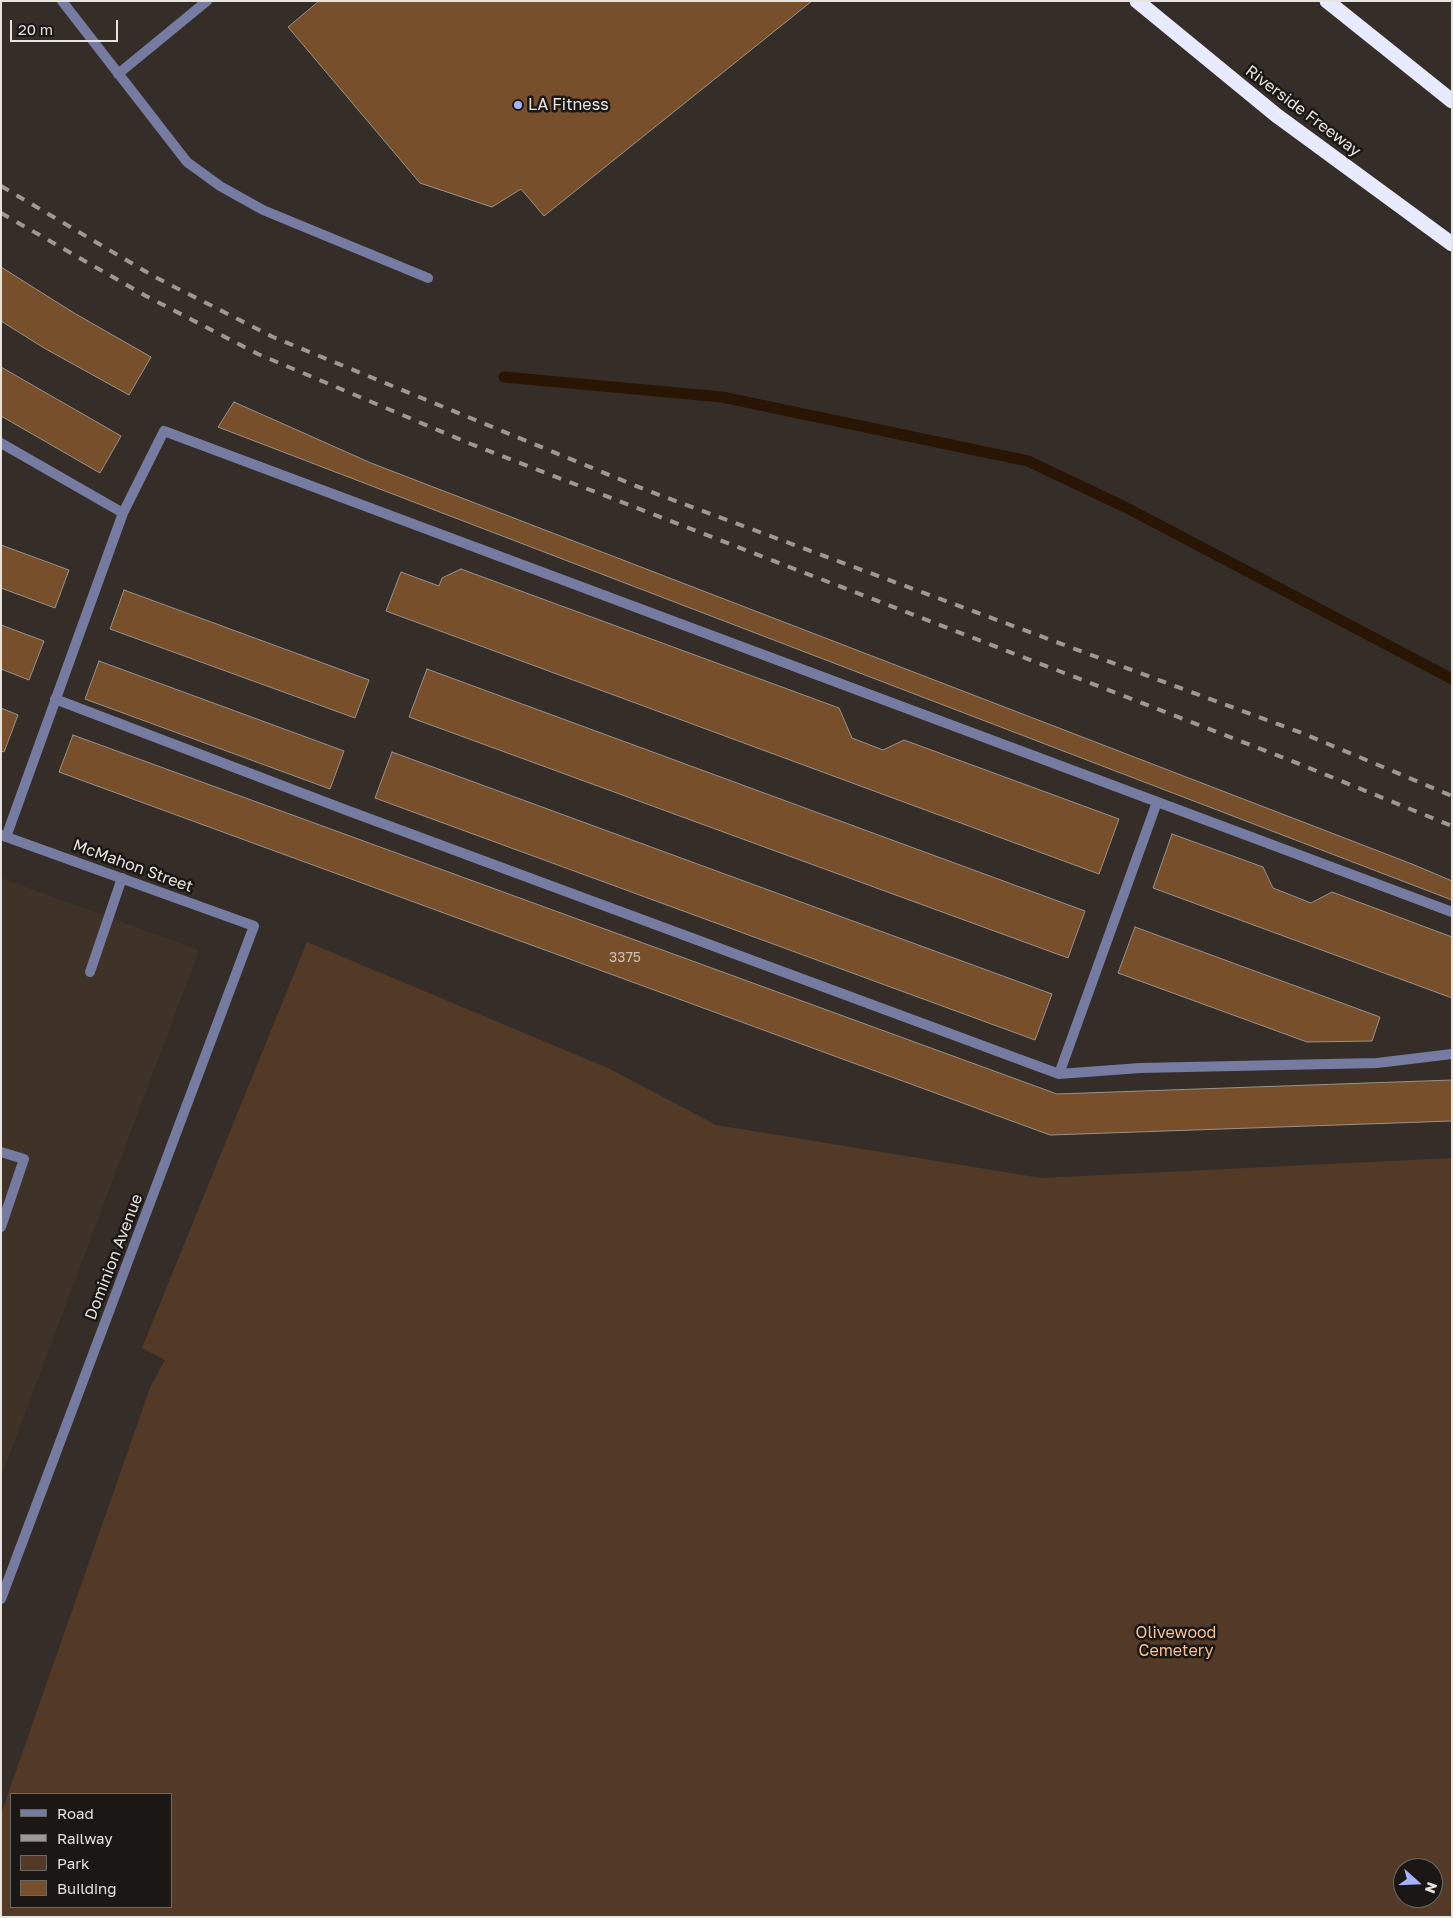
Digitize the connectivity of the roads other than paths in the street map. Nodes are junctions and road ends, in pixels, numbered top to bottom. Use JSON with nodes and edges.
{"nodes":[{"id":1,"x":62,"y":1,"type":"edge"},
{"id":2,"x":208,"y":1,"type":"edge"},
{"id":3,"x":1137,"y":1,"type":"edge"},
{"id":4,"x":1327,"y":1,"type":"edge"},
{"id":5,"x":118,"y":74,"type":"junction"},
{"id":6,"x":1433,"y":86,"type":"junction"},
{"id":7,"x":1452,"y":95,"type":"edge"},
{"id":8,"x":1452,"y":101,"type":"edge"},
{"id":9,"x":1452,"y":244,"type":"edge"},
{"id":10,"x":428,"y":278,"type":"dead end"},
{"id":11,"x":1,"y":443,"type":"edge"},
{"id":12,"x":123,"y":512,"type":"junction"},
{"id":13,"x":55,"y":699,"type":"junction"},
{"id":14,"x":1158,"y":802,"type":"junction"},
{"id":15,"x":4,"y":836,"type":"edge"},
{"id":16,"x":122,"y":878,"type":"junction"},
{"id":17,"x":1452,"y":912,"type":"edge"},
{"id":18,"x":254,"y":926,"type":"joint"},
{"id":19,"x":90,"y":972,"type":"dead end"},
{"id":20,"x":1452,"y":1054,"type":"edge"},
{"id":21,"x":1059,"y":1074,"type":"junction"},
{"id":22,"x":1,"y":1152,"type":"edge"},
{"id":23,"x":1,"y":1227,"type":"edge"},
{"id":24,"x":1,"y":1599,"type":"edge"}],
"edges":[{"from":1,"to":5,"type":"street"},
{"from":2,"to":5,"type":"street"},
{"from":3,"to":9,"type":"highway","name":"Riverside Freeway"},
{"from":4,"to":6,"type":"highway"},
{"from":5,"to":10,"type":"street"},
{"from":6,"to":7,"type":"highway"},
{"from":6,"to":8,"type":"highway"},
{"from":11,"to":12,"type":"street"},
{"from":12,"to":13,"type":"street"},
{"from":12,"to":14,"type":"street"},
{"from":13,"to":15,"type":"street"},
{"from":13,"to":21,"type":"street"},
{"from":14,"to":17,"type":"street"},
{"from":14,"to":21,"type":"street"},
{"from":15,"to":16,"type":"street","name":"McMahon Street"},
{"from":16,"to":18,"type":"street","name":"McMahon Street"},
{"from":16,"to":19,"type":"street"},
{"from":18,"to":24,"type":"street","name":"Dominion Avenue"},
{"from":20,"to":21,"type":"street"},
{"from":22,"to":23,"type":"street"}]}
